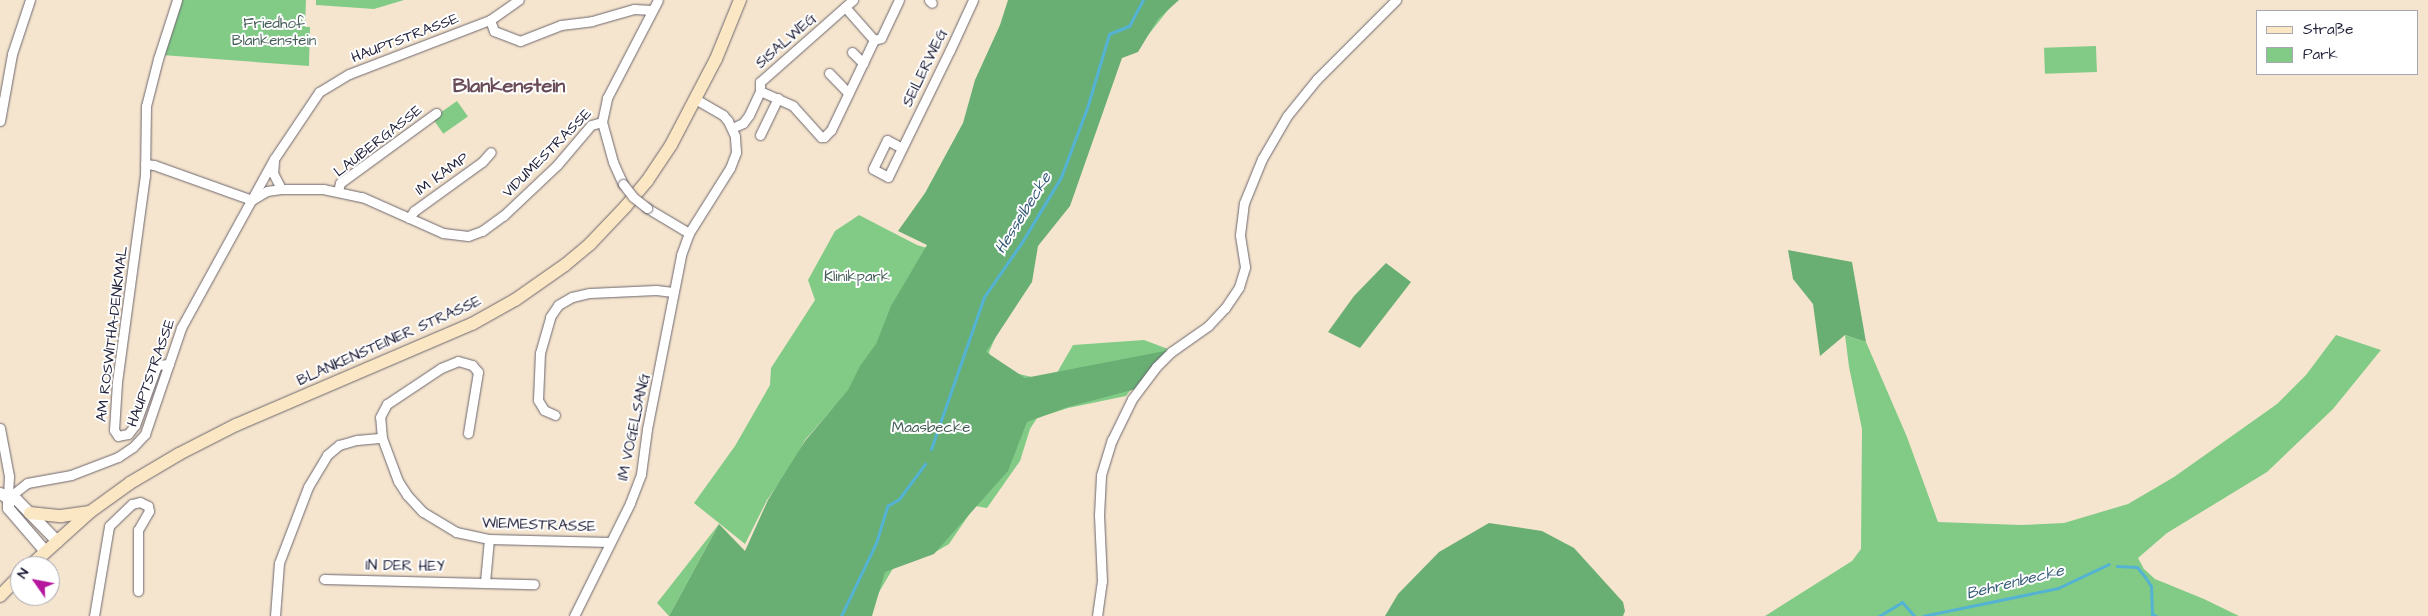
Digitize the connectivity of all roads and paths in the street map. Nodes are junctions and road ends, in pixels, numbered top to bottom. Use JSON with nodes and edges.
{"nodes":[{"id":1,"x":30,"y":0,"type":"edge"},
{"id":2,"x":177,"y":0,"type":"edge"},
{"id":3,"x":519,"y":0,"type":"edge"},
{"id":4,"x":658,"y":0,"type":"edge"},
{"id":5,"x":740,"y":0,"type":"edge"},
{"id":6,"x":853,"y":0,"type":"edge"},
{"id":7,"x":899,"y":0,"type":"edge"},
{"id":8,"x":973,"y":0,"type":"edge"},
{"id":9,"x":1396,"y":0,"type":"edge"},
{"id":10,"x":846,"y":7,"type":"junction"},
{"id":11,"x":652,"y":10,"type":"junction"},
{"id":12,"x":490,"y":20,"type":"junction"},
{"id":13,"x":874,"y":40,"type":"junction"},
{"id":14,"x":852,"y":52,"type":"dead end"},
{"id":15,"x":863,"y":63,"type":"junction"},
{"id":16,"x":829,"y":73,"type":"dead end"},
{"id":17,"x":760,"y":86,"type":"junction"},
{"id":18,"x":848,"y":93,"type":"junction"},
{"id":19,"x":778,"y":98,"type":"junction"},
{"id":20,"x":697,"y":100,"type":"junction"},
{"id":21,"x":436,"y":113,"type":"dead end"},
{"id":22,"x":0,"y":120,"type":"edge"},
{"id":23,"x":602,"y":122,"type":"junction"},
{"id":24,"x":732,"y":128,"type":"junction"},
{"id":25,"x":760,"y":135,"type":"dead end"},
{"id":26,"x":902,"y":148,"type":"dead end"},
{"id":27,"x":491,"y":152,"type":"dead end"},
{"id":28,"x":274,"y":159,"type":"junction"},
{"id":29,"x":145,"y":164,"type":"junction"},
{"id":30,"x":281,"y":189,"type":"junction"},
{"id":31,"x":338,"y":191,"type":"junction"},
{"id":32,"x":252,"y":200,"type":"junction"},
{"id":33,"x":409,"y":218,"type":"junction"},
{"id":34,"x":689,"y":233,"type":"junction"},
{"id":35,"x":673,"y":292,"type":"junction"},
{"id":36,"x":169,"y":364,"type":"junction"},
{"id":37,"x":555,"y":415,"type":"dead end"},
{"id":38,"x":0,"y":428,"type":"edge"},
{"id":39,"x":468,"y":433,"type":"dead end"},
{"id":40,"x":382,"y":438,"type":"junction"},
{"id":41,"x":4,"y":496,"type":"edge"},
{"id":42,"x":90,"y":512,"type":"junction"},
{"id":43,"x":30,"y":513,"type":"junction"},
{"id":44,"x":489,"y":539,"type":"junction"},
{"id":45,"x":56,"y":541,"type":"junction"},
{"id":46,"x":610,"y":542,"type":"junction"},
{"id":47,"x":45,"y":552,"type":"junction"},
{"id":48,"x":41,"y":556,"type":"edge"},
{"id":49,"x":324,"y":579,"type":"dead end"},
{"id":50,"x":485,"y":582,"type":"junction"},
{"id":51,"x":534,"y":584,"type":"dead end"},
{"id":52,"x":10,"y":586,"type":"edge"},
{"id":53,"x":138,"y":591,"type":"dead end"},
{"id":54,"x":0,"y":596,"type":"edge"},
{"id":55,"x":94,"y":616,"type":"edge"},
{"id":56,"x":275,"y":616,"type":"edge"},
{"id":57,"x":574,"y":616,"type":"edge"},
{"id":58,"x":1096,"y":616,"type":"edge"}],
"edges":[{"from":1,"to":22,"type":"street"},
{"from":2,"to":29,"type":"street","name":"AM ROSWITHA-DENKMAL"},
{"from":3,"to":12,"type":"street","name":"HAUPTSTRASSE"},
{"from":4,"to":11,"type":"street","name":"VIDUMESTRASSE"},
{"from":5,"to":20,"type":"main road","name":"BLANKENSTEINER STRASSE"},
{"from":6,"to":10,"type":"street","name":"SISALWEG"},
{"from":7,"to":13,"type":"street"},
{"from":8,"to":26,"type":"street","name":"SEILERWEG"},
{"from":9,"to":58,"type":"street"},
{"from":10,"to":13,"type":"street"},
{"from":10,"to":17,"type":"street","name":"SISALWEG"},
{"from":11,"to":12,"type":"street"},
{"from":11,"to":23,"type":"street","name":"VIDUMESTRASSE"},
{"from":12,"to":28,"type":"street","name":"HAUPTSTRASSE"},
{"from":13,"to":15,"type":"street"},
{"from":14,"to":15,"type":"street"},
{"from":15,"to":18,"type":"street"},
{"from":16,"to":18,"type":"street"},
{"from":17,"to":19,"type":"street"},
{"from":17,"to":24,"type":"street"},
{"from":18,"to":19,"type":"street"},
{"from":19,"to":25,"type":"street"},
{"from":20,"to":24,"type":"street"},
{"from":20,"to":42,"type":"main road","name":"BLANKENSTEINER STRASSE"},
{"from":21,"to":31,"type":"street","name":"LAUBERGASSE"},
{"from":23,"to":33,"type":"street","name":"VIDUMESTRASSE"},
{"from":23,"to":34,"type":"street","bridge":true},
{"from":24,"to":34,"type":"street","name":"IM VOGELSANG"},
{"from":27,"to":33,"type":"street","name":"IM KAMP"},
{"from":28,"to":30,"type":"street"},
{"from":28,"to":32,"type":"street","name":"HAUPTSTRASSE"},
{"from":29,"to":32,"type":"street"},
{"from":29,"to":36,"type":"street","name":"AM ROSWITHA-DENKMAL"},
{"from":30,"to":31,"type":"street","name":"VIDUMESTRASSE"},
{"from":30,"to":32,"type":"street","name":"VIDUMESTRASSE"},
{"from":31,"to":33,"type":"street","name":"VIDUMESTRASSE"},
{"from":32,"to":36,"type":"street","name":"HAUPTSTRASSE"},
{"from":34,"to":35,"type":"street","name":"IM VOGELSANG"},
{"from":35,"to":37,"type":"street"},
{"from":35,"to":46,"type":"street","name":"IM VOGELSANG"},
{"from":36,"to":41,"type":"street","name":"HAUPTSTRASSE"},
{"from":38,"to":41,"type":"street"},
{"from":39,"to":40,"type":"street"},
{"from":40,"to":44,"type":"street","name":"WIEMESTRASSE"},
{"from":40,"to":56,"type":"street"},
{"from":41,"to":43,"type":"street"},
{"from":41,"to":47,"type":"street"},
{"from":42,"to":43,"type":"main road"},
{"from":42,"to":45,"type":"main road","name":"BLANKENSTEINER STRASSE"},
{"from":43,"to":45,"type":"street"},
{"from":44,"to":46,"type":"street","name":"WIEMESTRASSE"},
{"from":44,"to":50,"type":"street"},
{"from":45,"to":47,"type":"main road","name":"BLANKENSTEINER STRASSE"},
{"from":46,"to":57,"type":"street","name":"IM VOGELSANG"},
{"from":47,"to":48,"type":"main road","name":"BLANKENSTEINER STRASSE"},
{"from":49,"to":50,"type":"street","name":"IN DER HEY"},
{"from":50,"to":51,"type":"street","name":"IN DER HEY"},
{"from":52,"to":54,"type":"main road"},
{"from":53,"to":55,"type":"street"}]}
